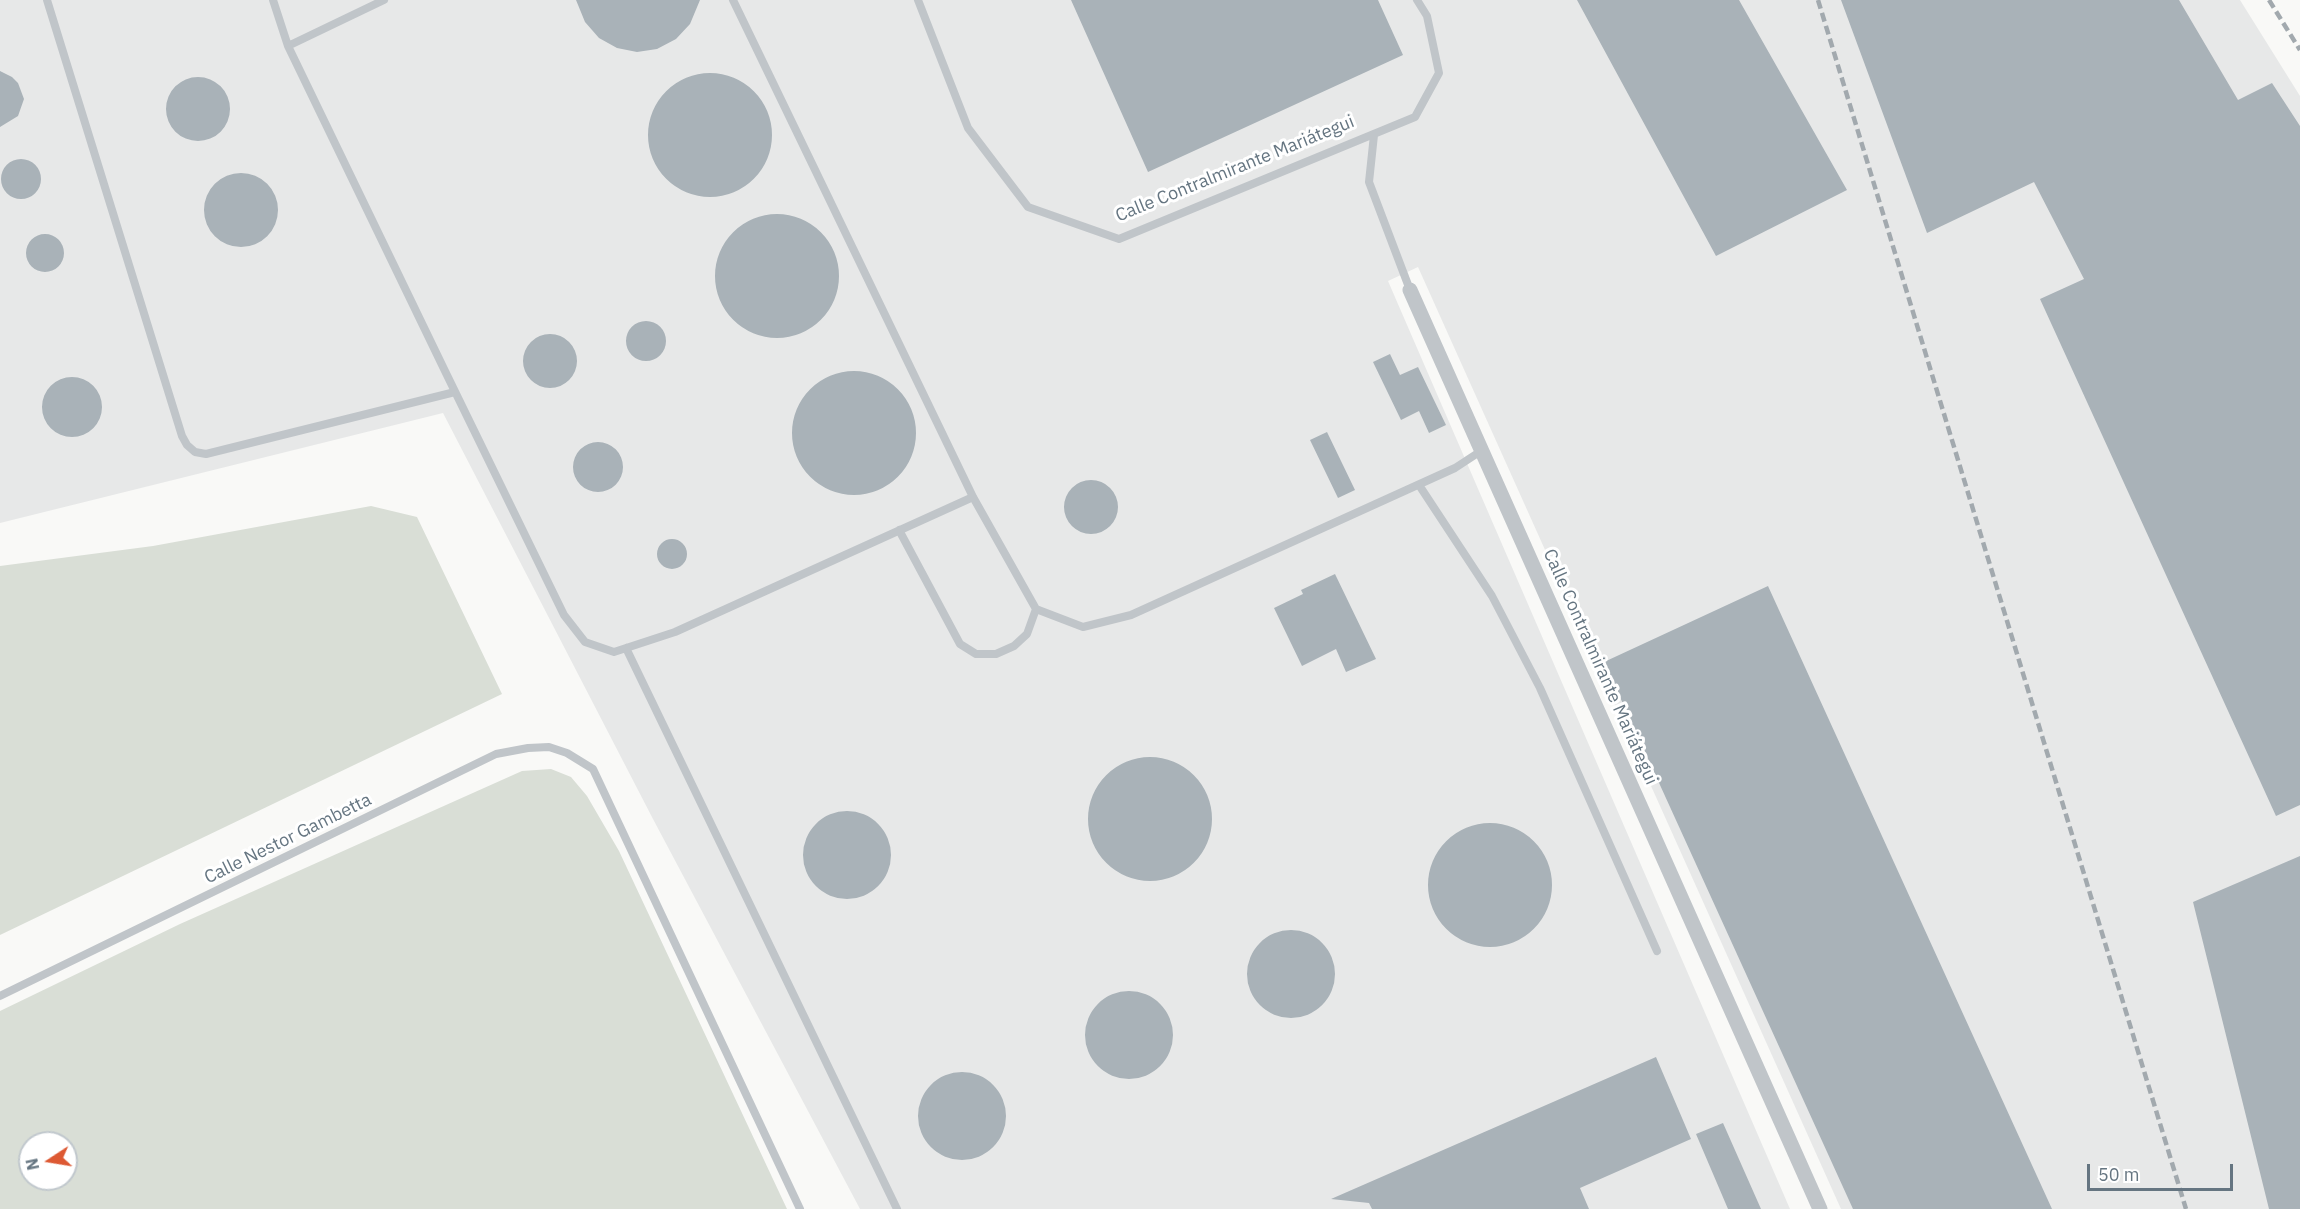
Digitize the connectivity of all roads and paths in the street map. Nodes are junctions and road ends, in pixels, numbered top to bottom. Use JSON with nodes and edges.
{"nodes":[{"id":1,"x":47,"y":0,"type":"edge"},
{"id":2,"x":273,"y":0,"type":"edge"},
{"id":3,"x":384,"y":0,"type":"edge"},
{"id":4,"x":733,"y":0,"type":"edge"},
{"id":5,"x":918,"y":0,"type":"edge"},
{"id":6,"x":1417,"y":0,"type":"edge"},
{"id":7,"x":288,"y":46,"type":"junction"},
{"id":8,"x":1374,"y":135,"type":"junction"},
{"id":9,"x":1410,"y":290,"type":"joint"},
{"id":10,"x":455,"y":392,"type":"junction"},
{"id":11,"x":1481,"y":451,"type":"junction"},
{"id":12,"x":1419,"y":485,"type":"junction"},
{"id":13,"x":973,"y":497,"type":"junction"},
{"id":14,"x":899,"y":530,"type":"junction"},
{"id":15,"x":1036,"y":609,"type":"junction"},
{"id":16,"x":626,"y":648,"type":"junction"},
{"id":17,"x":1657,"y":951,"type":"dead end"},
{"id":18,"x":0,"y":996,"type":"edge"},
{"id":19,"x":800,"y":1209,"type":"edge"},
{"id":20,"x":897,"y":1209,"type":"edge"},
{"id":21,"x":1820,"y":1209,"type":"edge"}],
"edges":[{"from":1,"to":10,"type":"lane"},
{"from":2,"to":7,"type":"lane"},
{"from":3,"to":7,"type":"lane"},
{"from":4,"to":13,"type":"lane"},
{"from":5,"to":8,"type":"lane","name":"Calle Contralmirante Mariátegui"},
{"from":6,"to":8,"type":"lane","name":"Calle Contralmirante Mariátegui"},
{"from":7,"to":10,"type":"lane"},
{"from":8,"to":9,"type":"lane","name":"Calle Contralmirante Mariátegui"},
{"from":9,"to":11,"type":"street","name":"Calle Contralmirante Mariátegui"},
{"from":10,"to":16,"type":"lane"},
{"from":11,"to":12,"type":"lane"},
{"from":11,"to":21,"type":"street","name":"Calle Contralmirante Mariátegui"},
{"from":12,"to":15,"type":"lane"},
{"from":12,"to":17,"type":"lane"},
{"from":13,"to":14,"type":"lane"},
{"from":13,"to":15,"type":"lane"},
{"from":14,"to":15,"type":"lane"},
{"from":14,"to":16,"type":"lane"},
{"from":16,"to":20,"type":"lane"},
{"from":18,"to":19,"type":"lane","name":"Calle Nestor Gambetta"}]}
